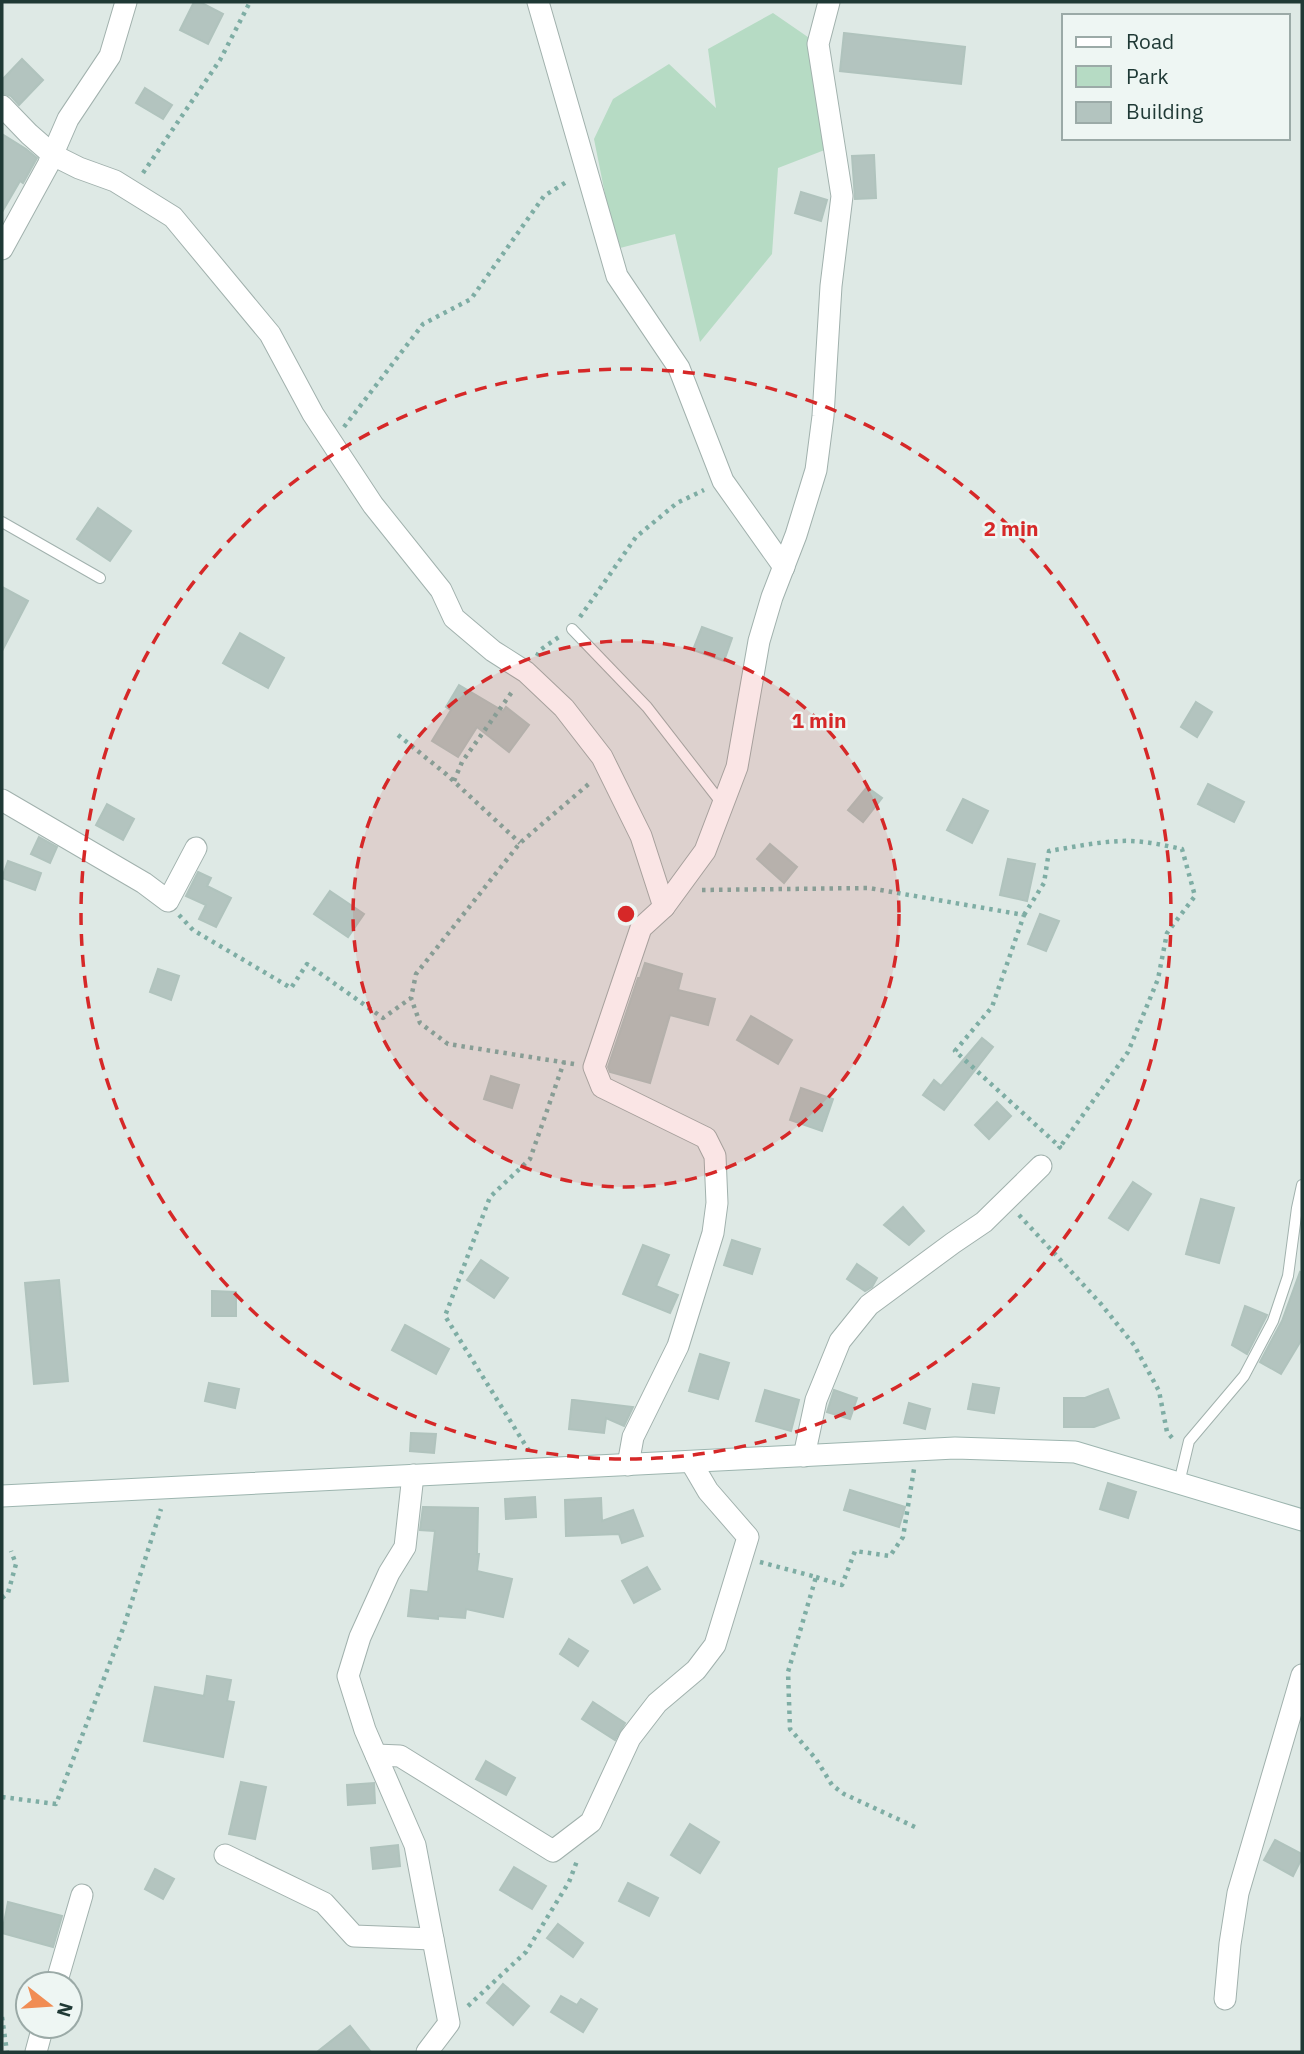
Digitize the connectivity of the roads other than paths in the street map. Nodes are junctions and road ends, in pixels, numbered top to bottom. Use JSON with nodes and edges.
{"nodes":[{"id":1,"x":125,"y":2,"type":"edge"},
{"id":2,"x":538,"y":2,"type":"edge"},
{"id":3,"x":829,"y":2,"type":"edge"},
{"id":4,"x":2,"y":106,"type":"edge"},
{"id":5,"x":52,"y":155,"type":"junction"},
{"id":6,"x":2,"y":249,"type":"edge"},
{"id":7,"x":2,"y":523,"type":"edge"},
{"id":8,"x":783,"y":567,"type":"junction"},
{"id":9,"x":100,"y":578,"type":"dead end"},
{"id":10,"x":572,"y":629,"type":"dead end"},
{"id":11,"x":2,"y":800,"type":"edge"},
{"id":12,"x":723,"y":805,"type":"junction"},
{"id":13,"x":196,"y":848,"type":"dead end"},
{"id":14,"x":671,"y":899,"type":"junction"},
{"id":15,"x":1041,"y":1166,"type":"road end"},
{"id":16,"x":1302,"y":1185,"type":"edge"},
{"id":17,"x":804,"y":1456,"type":"junction"},
{"id":18,"x":691,"y":1462,"type":"junction"},
{"id":19,"x":628,"y":1465,"type":"junction"},
{"id":20,"x":413,"y":1475,"type":"junction"},
{"id":21,"x":1179,"y":1483,"type":"junction"},
{"id":22,"x":2,"y":1496,"type":"edge"},
{"id":23,"x":1302,"y":1520,"type":"edge"},
{"id":24,"x":1302,"y":1675,"type":"edge"},
{"id":25,"x":376,"y":1755,"type":"junction"},
{"id":26,"x":225,"y":1855,"type":"dead end"},
{"id":27,"x":82,"y":1895,"type":"dead end"},
{"id":28,"x":433,"y":1939,"type":"junction"},
{"id":29,"x":60,"y":1970,"type":"edge"},
{"id":30,"x":1226,"y":1999,"type":"dead end"},
{"id":31,"x":427,"y":2052,"type":"edge"}],
"edges":[{"from":1,"to":5,"type":"street"},
{"from":2,"to":8,"type":"street"},
{"from":3,"to":8,"type":"street"},
{"from":4,"to":5,"type":"street"},
{"from":5,"to":6,"type":"street"},
{"from":5,"to":14,"type":"street"},
{"from":7,"to":9,"type":"lane"},
{"from":8,"to":12,"type":"street"},
{"from":10,"to":12,"type":"lane"},
{"from":11,"to":13,"type":"street"},
{"from":12,"to":14,"type":"street"},
{"from":14,"to":19,"type":"street"},
{"from":15,"to":17,"type":"street"},
{"from":16,"to":21,"type":"lane"},
{"from":17,"to":18,"type":"street"},
{"from":17,"to":21,"type":"street"},
{"from":18,"to":19,"type":"street"},
{"from":18,"to":25,"type":"street"},
{"from":19,"to":20,"type":"street"},
{"from":20,"to":22,"type":"street"},
{"from":20,"to":25,"type":"street"},
{"from":21,"to":23,"type":"street"},
{"from":24,"to":30,"type":"street"},
{"from":25,"to":28,"type":"street"},
{"from":26,"to":28,"type":"street"},
{"from":27,"to":29,"type":"street"},
{"from":28,"to":31,"type":"street"}]}
